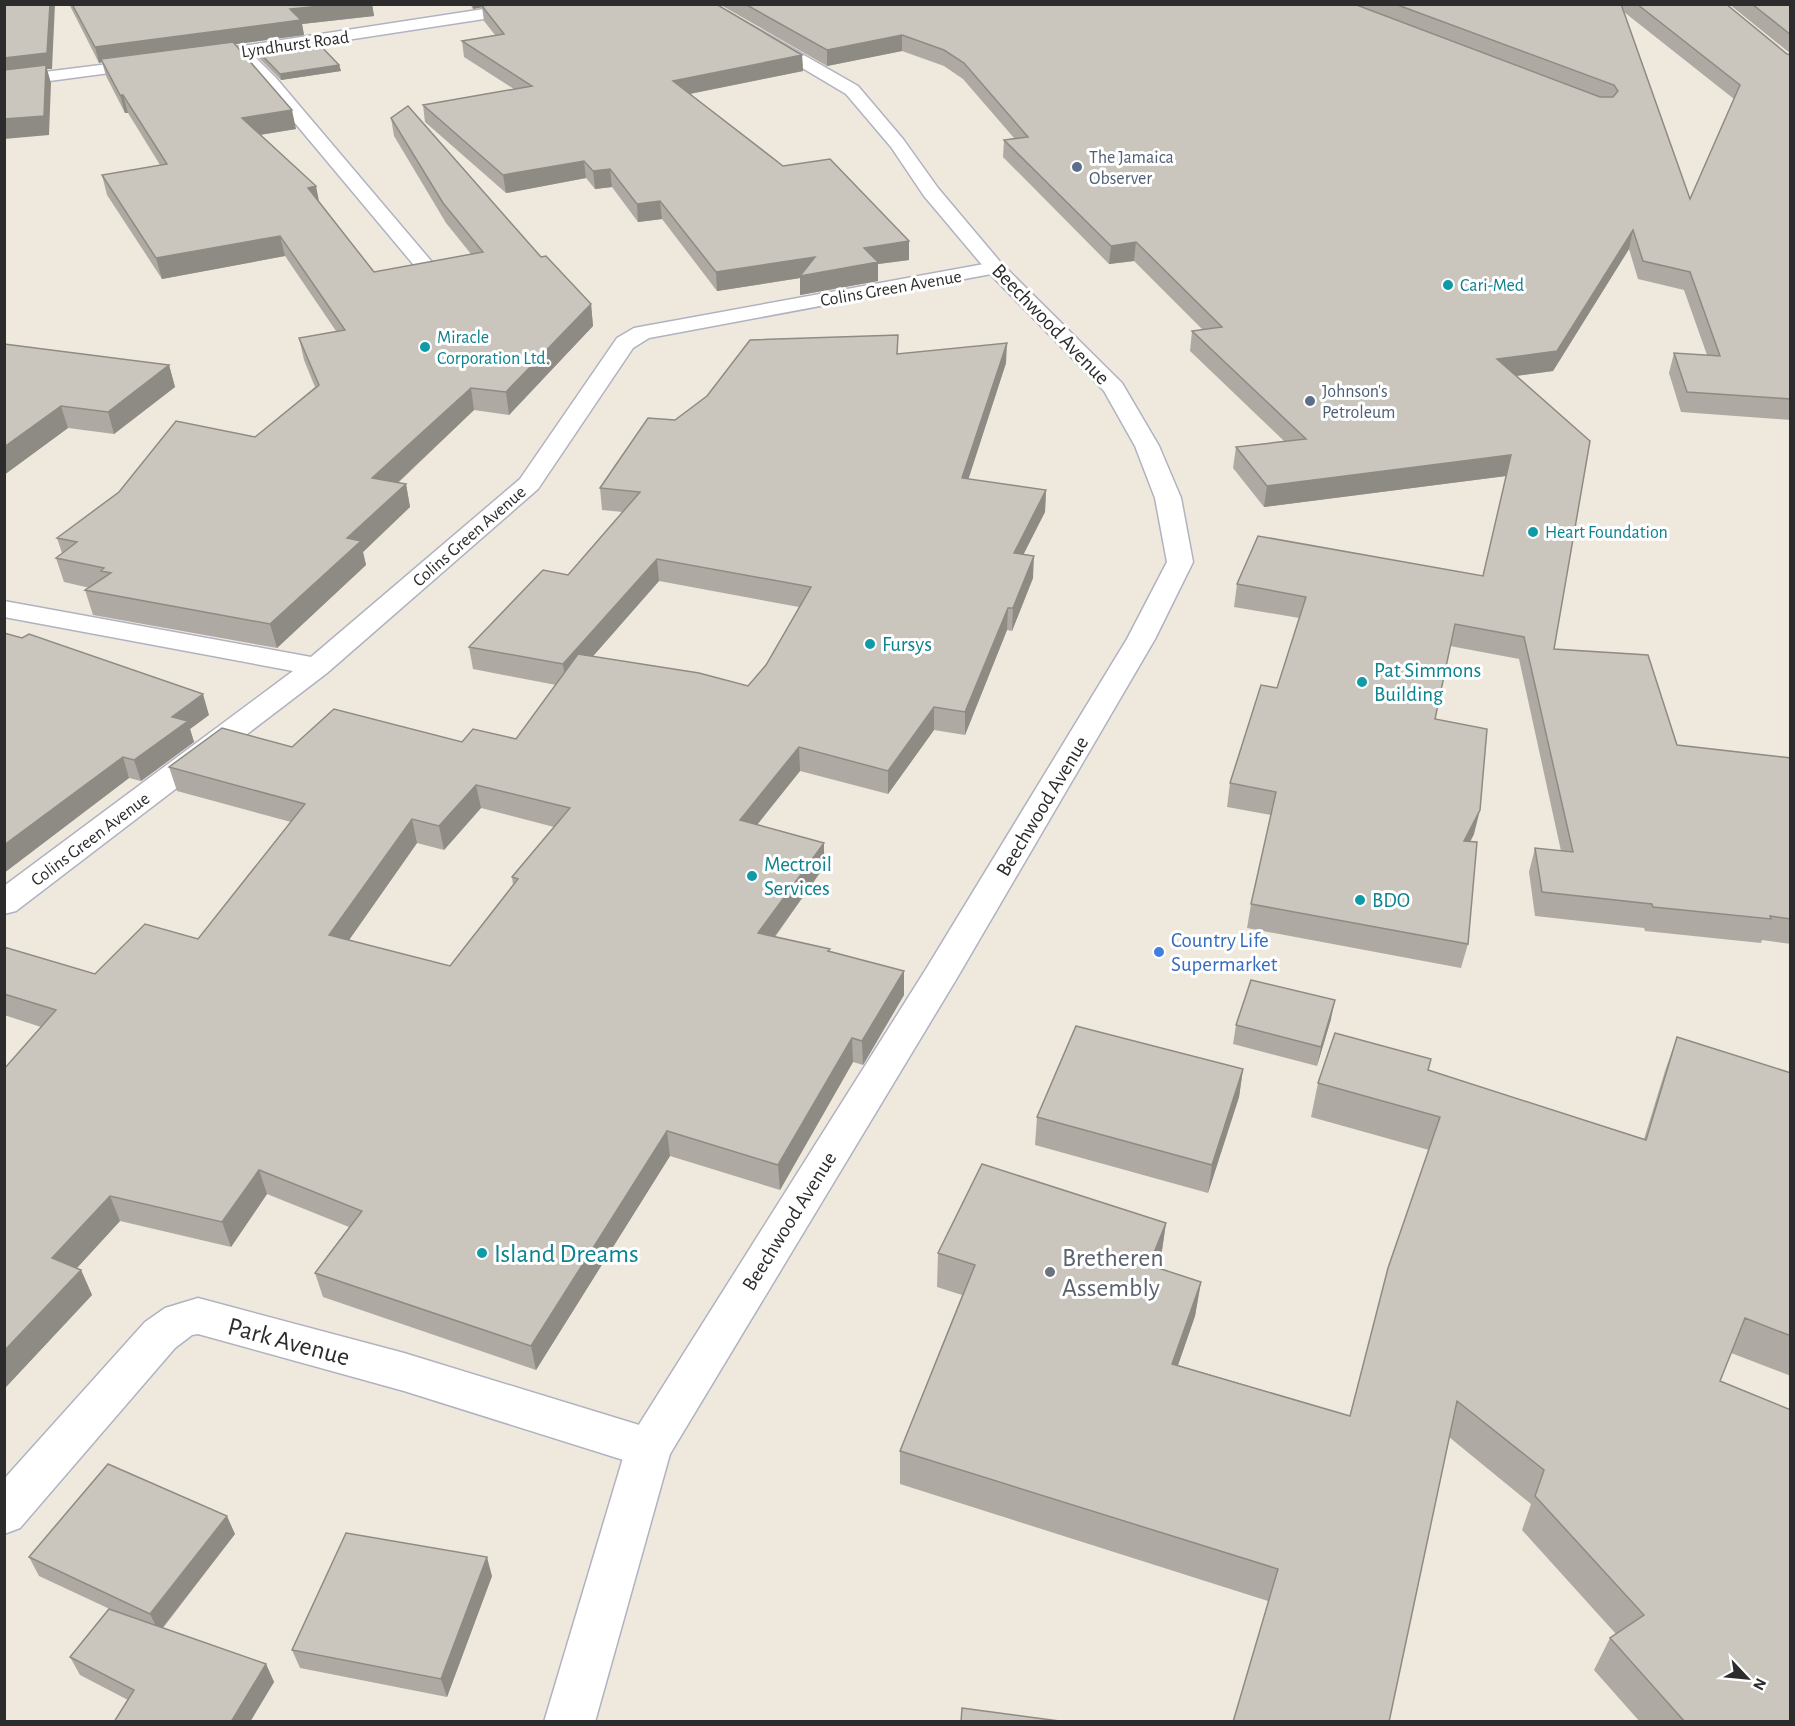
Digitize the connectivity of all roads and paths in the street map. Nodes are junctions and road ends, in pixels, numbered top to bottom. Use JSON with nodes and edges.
{"nodes":[{"id":1,"x":549,"y":4,"type":"edge"},
{"id":2,"x":702,"y":4,"type":"edge"},
{"id":3,"x":241,"y":52,"type":"junction"},
{"id":4,"x":183,"y":60,"type":"edge"},
{"id":5,"x":160,"y":63,"type":"edge"},
{"id":6,"x":4,"y":82,"type":"edge"},
{"id":7,"x":425,"y":266,"type":"edge"},
{"id":8,"x":996,"y":268,"type":"junction"},
{"id":9,"x":4,"y":609,"type":"edge"},
{"id":10,"x":317,"y":667,"type":"junction"},
{"id":11,"x":4,"y":903,"type":"edge"},
{"id":12,"x":648,"y":1448,"type":"junction"},
{"id":13,"x":4,"y":1513,"type":"edge"},
{"id":14,"x":569,"y":1722,"type":"edge"}],
"edges":[{"from":1,"to":3,"type":"street","name":"Lyndhurst Road"},
{"from":2,"to":8,"type":"street","name":"Beechwood Avenue"},
{"from":3,"to":4,"type":"street","name":"Lyndhurst Road"},
{"from":3,"to":7,"type":"street"},
{"from":5,"to":6,"type":"street"},
{"from":8,"to":10,"type":"street","name":"Colins Green Avenue"},
{"from":8,"to":12,"type":"street","name":"Beechwood Avenue"},
{"from":9,"to":10,"type":"street"},
{"from":10,"to":11,"type":"street","name":"Colins Green Avenue"},
{"from":12,"to":13,"type":"street","name":"Park Avenue"},
{"from":12,"to":14,"type":"street","name":"Beechwood Avenue"}]}
